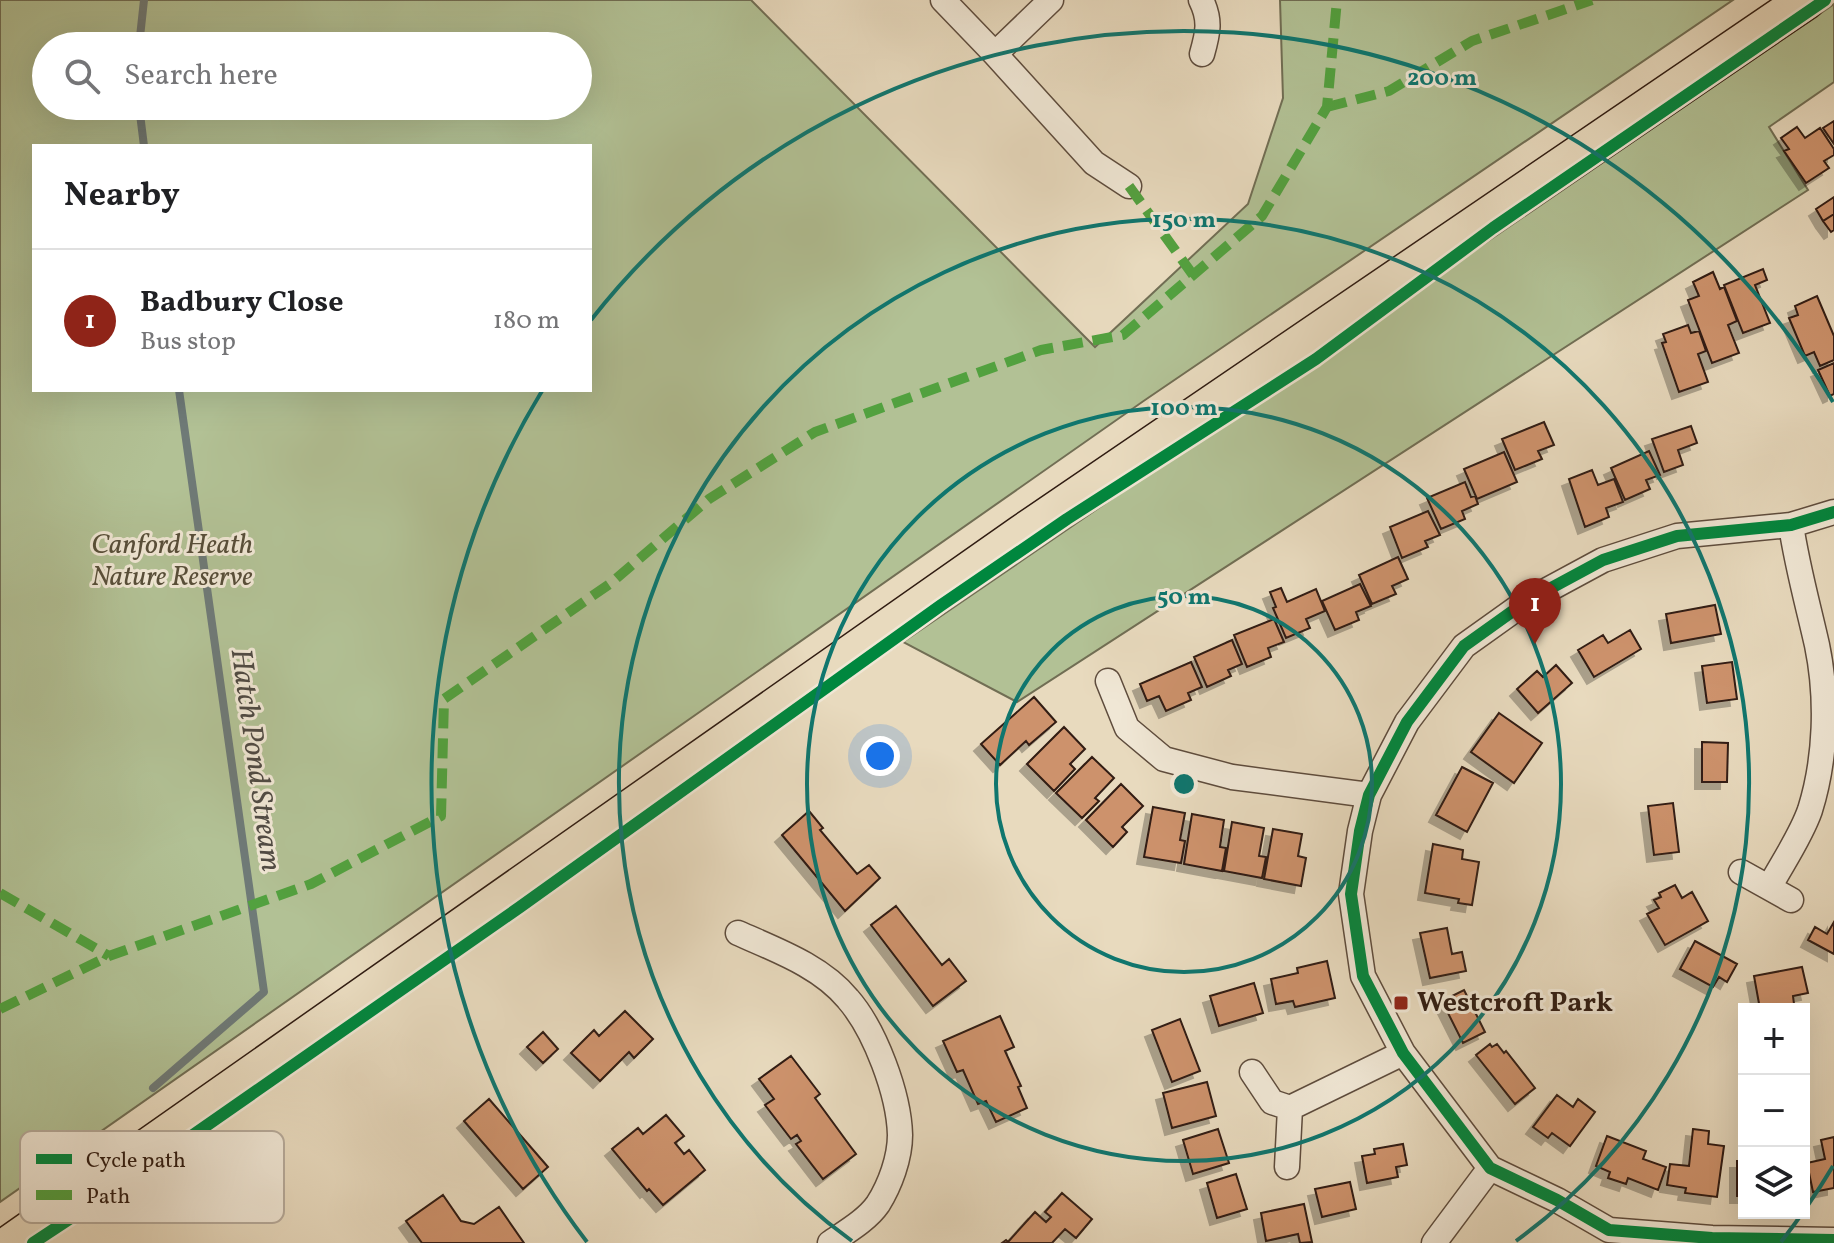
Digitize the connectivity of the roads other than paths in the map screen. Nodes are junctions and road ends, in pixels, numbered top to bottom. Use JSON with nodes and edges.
{"nodes":[{"id":1,"x":943,"y":0,"type":"edge"},
{"id":2,"x":1051,"y":0,"type":"edge"},
{"id":3,"x":1201,"y":0,"type":"edge"},
{"id":4,"x":1806,"y":0,"type":"edge"},
{"id":5,"x":995,"y":54,"type":"junction"},
{"id":6,"x":1202,"y":54,"type":"dead end"},
{"id":7,"x":1129,"y":186,"type":"dead end"},
{"id":8,"x":1834,"y":512,"type":"edge"},
{"id":9,"x":1791,"y":525,"type":"junction"},
{"id":10,"x":1108,"y":681,"type":"dead end"},
{"id":11,"x":1369,"y":795,"type":"junction"},
{"id":12,"x":1741,"y":872,"type":"dead end"},
{"id":13,"x":1770,"y":886,"type":"junction"},
{"id":14,"x":1791,"y":900,"type":"dead end"},
{"id":15,"x":738,"y":933,"type":"dead end"},
{"id":16,"x":1403,"y":1053,"type":"junction"},
{"id":17,"x":1252,"y":1072,"type":"dead end"},
{"id":18,"x":1290,"y":1108,"type":"junction"},
{"id":19,"x":172,"y":1131,"type":"edge"},
{"id":20,"x":1287,"y":1167,"type":"dead end"},
{"id":21,"x":1490,"y":1168,"type":"junction"},
{"id":22,"x":40,"y":1223,"type":"edge"},
{"id":23,"x":1834,"y":1240,"type":"edge"},
{"id":24,"x":12,"y":1243,"type":"edge"},
{"id":25,"x":830,"y":1243,"type":"edge"},
{"id":26,"x":1434,"y":1243,"type":"edge"}],
"edges":[{"from":1,"to":5,"type":"street"},
{"from":2,"to":5,"type":"street"},
{"from":3,"to":6,"type":"street"},
{"from":4,"to":19,"type":"main road"},
{"from":5,"to":7,"type":"street"},
{"from":8,"to":9,"type":"street"},
{"from":9,"to":11,"type":"street"},
{"from":9,"to":13,"type":"street"},
{"from":10,"to":11,"type":"street"},
{"from":11,"to":16,"type":"street"},
{"from":12,"to":13,"type":"street"},
{"from":13,"to":14,"type":"street"},
{"from":15,"to":25,"type":"street"},
{"from":16,"to":18,"type":"street"},
{"from":16,"to":21,"type":"street"},
{"from":17,"to":18,"type":"street"},
{"from":18,"to":20,"type":"street"},
{"from":21,"to":23,"type":"street"},
{"from":21,"to":26,"type":"street"},
{"from":22,"to":24,"type":"main road"}]}
